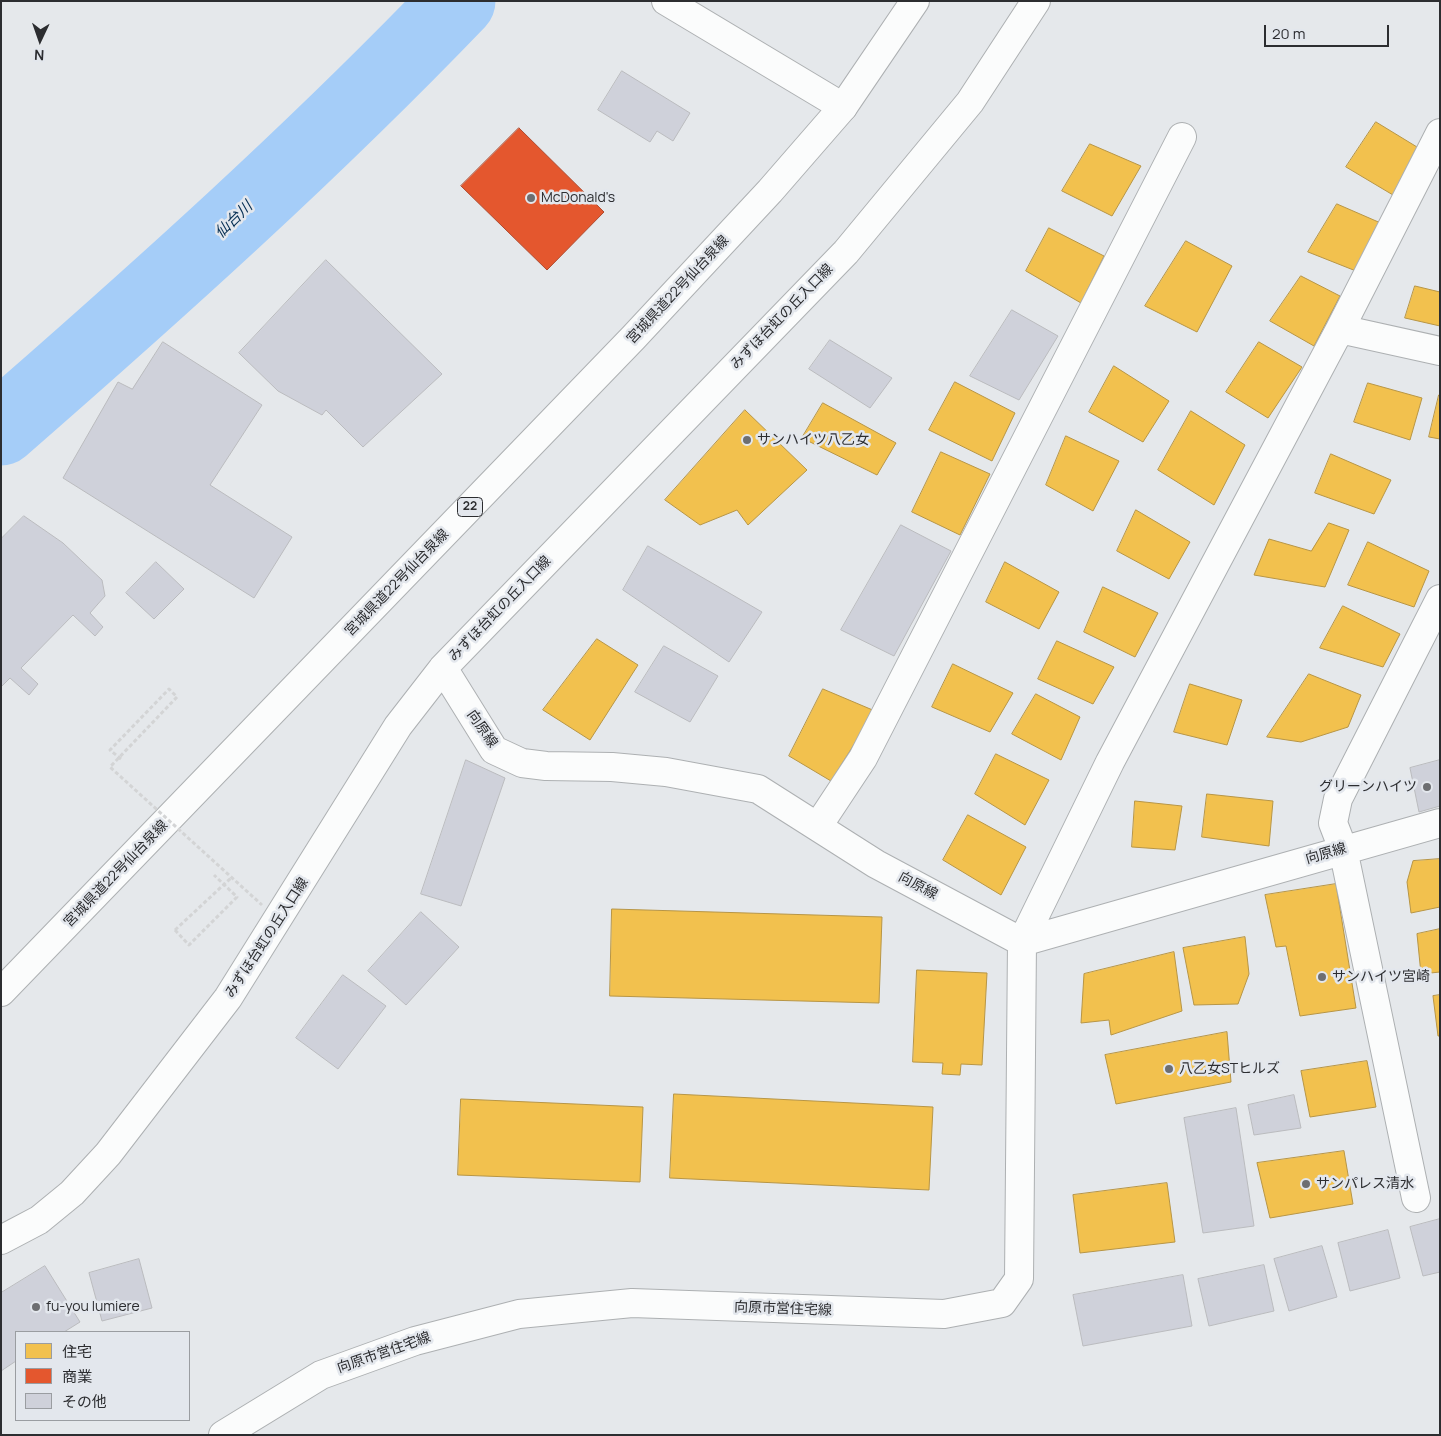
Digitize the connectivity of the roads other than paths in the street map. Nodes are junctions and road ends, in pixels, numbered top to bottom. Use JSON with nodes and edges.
{"nodes":[{"id":1,"x":666,"y":1,"type":"edge"},
{"id":2,"x":915,"y":1,"type":"edge"},
{"id":3,"x":1036,"y":1,"type":"edge"},
{"id":4,"x":843,"y":107,"type":"junction"},
{"id":5,"x":1440,"y":133,"type":"edge"},
{"id":6,"x":1182,"y":137,"type":"dead end"},
{"id":7,"x":1340,"y":329,"type":"junction"},
{"id":8,"x":1440,"y":351,"type":"edge"},
{"id":9,"x":1440,"y":599,"type":"edge"},
{"id":10,"x":443,"y":668,"type":"junction"},
{"id":11,"x":1440,"y":823,"type":"edge"},
{"id":12,"x":818,"y":826,"type":"junction"},
{"id":13,"x":1343,"y":849,"type":"junction"},
{"id":14,"x":1022,"y":942,"type":"junction"},
{"id":15,"x":1,"y":992,"type":"edge"},
{"id":16,"x":1416,"y":1198,"type":"dead end"},
{"id":17,"x":1,"y":1240,"type":"edge"},
{"id":18,"x":223,"y":1435,"type":"edge"}],
"edges":[{"from":1,"to":4,"type":"street"},
{"from":2,"to":4,"type":"street","name":"宮城県道22号仙台泉線","number":"22"},
{"from":3,"to":10,"type":"street","name":"みずほ台虹の丘入口線"},
{"from":4,"to":15,"type":"street","name":"宮城県道22号仙台泉線","number":"22"},
{"from":5,"to":7,"type":"street"},
{"from":6,"to":12,"type":"street"},
{"from":7,"to":8,"type":"street"},
{"from":7,"to":14,"type":"street"},
{"from":9,"to":13,"type":"street"},
{"from":10,"to":12,"type":"street","name":"向原線"},
{"from":10,"to":17,"type":"street","name":"みずほ台虹の丘入口線"},
{"from":11,"to":13,"type":"street","name":"向原線"},
{"from":12,"to":14,"type":"street","name":"向原線"},
{"from":13,"to":14,"type":"street","name":"向原線"},
{"from":13,"to":16,"type":"street"},
{"from":14,"to":18,"type":"street","name":"向原市営住宅線"}]}
